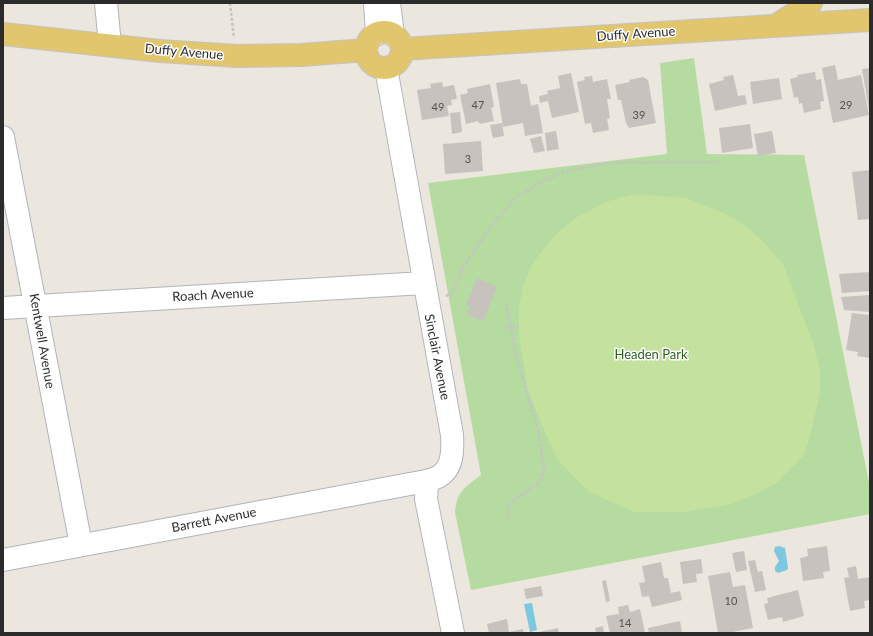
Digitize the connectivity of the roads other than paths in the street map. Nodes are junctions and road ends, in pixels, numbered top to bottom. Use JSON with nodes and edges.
{"nodes":[{"id":1,"x":106,"y":3,"type":"edge"},
{"id":2,"x":375,"y":3,"type":"edge"},
{"id":3,"x":389,"y":3,"type":"edge"},
{"id":4,"x":811,"y":3,"type":"edge"},
{"id":5,"x":870,"y":20,"type":"edge"},
{"id":6,"x":775,"y":26,"type":"junction"},
{"id":7,"x":3,"y":34,"type":"edge"},
{"id":8,"x":384,"y":42,"type":"junction"},
{"id":9,"x":110,"y":45,"type":"junction"},
{"id":10,"x":386,"y":68,"type":"joint"},
{"id":11,"x":3,"y":137,"type":"edge"},
{"id":12,"x":424,"y":283,"type":"junction"},
{"id":13,"x":36,"y":306,"type":"junction"},
{"id":14,"x":3,"y":308,"type":"edge"},
{"id":15,"x":426,"y":481,"type":"junction"},
{"id":16,"x":81,"y":545,"type":"junction"},
{"id":17,"x":3,"y":560,"type":"edge"},
{"id":18,"x":453,"y":633,"type":"edge"}],
"edges":[{"from":1,"to":9,"type":"street"},
{"from":2,"to":8,"type":"street"},
{"from":3,"to":8,"type":"street"},
{"from":4,"to":6,"type":"main road"},
{"from":5,"to":6,"type":"main road","name":"Duffy Avenue"},
{"from":6,"to":8,"type":"main road","name":"Duffy Avenue"},
{"from":7,"to":9,"type":"main road","name":"Duffy Avenue"},
{"from":8,"to":9,"type":"main road","name":"Duffy Avenue"},
{"from":8,"to":10,"type":"main road"},
{"from":10,"to":12,"type":"street","name":"Sinclair Avenue"},
{"from":11,"to":13,"type":"street","name":"Kentwell Avenue"},
{"from":12,"to":13,"type":"street","name":"Roach Avenue"},
{"from":12,"to":15,"type":"street","name":"Sinclair Avenue"},
{"from":13,"to":14,"type":"street","name":"Roach Avenue"},
{"from":13,"to":16,"type":"street","name":"Kentwell Avenue"},
{"from":15,"to":16,"type":"street","name":"Barrett Avenue"},
{"from":15,"to":18,"type":"street"},
{"from":16,"to":17,"type":"street","name":"Barrett Avenue"}]}
